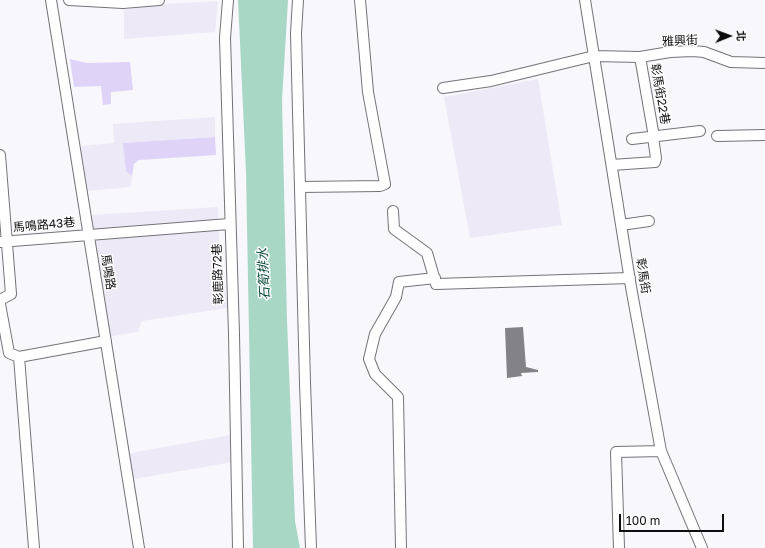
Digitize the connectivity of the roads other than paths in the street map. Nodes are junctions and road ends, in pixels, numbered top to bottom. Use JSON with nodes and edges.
{"nodes":[{"id":1,"x":51,"y":0,"type":"edge"},
{"id":2,"x":69,"y":0,"type":"edge"},
{"id":3,"x":159,"y":0,"type":"edge"},
{"id":4,"x":228,"y":0,"type":"edge"},
{"id":5,"x":298,"y":0,"type":"edge"},
{"id":6,"x":360,"y":0,"type":"edge"},
{"id":7,"x":585,"y":0,"type":"edge"},
{"id":8,"x":123,"y":1,"type":"edge"},
{"id":9,"x":594,"y":56,"type":"junction"},
{"id":10,"x":640,"y":57,"type":"junction"},
{"id":11,"x":765,"y":63,"type":"edge"},
{"id":12,"x":443,"y":88,"type":"dead end"},
{"id":13,"x":700,"y":131,"type":"dead end"},
{"id":14,"x":765,"y":135,"type":"edge"},
{"id":15,"x":717,"y":136,"type":"dead end"},
{"id":16,"x":654,"y":137,"type":"junction"},
{"id":17,"x":632,"y":139,"type":"dead end"},
{"id":18,"x":0,"y":155,"type":"edge"},
{"id":19,"x":612,"y":165,"type":"junction"},
{"id":20,"x":300,"y":187,"type":"junction"},
{"id":21,"x":393,"y":211,"type":"dead end"},
{"id":22,"x":650,"y":221,"type":"dead end"},
{"id":23,"x":229,"y":224,"type":"junction"},
{"id":24,"x":622,"y":225,"type":"junction"},
{"id":25,"x":89,"y":235,"type":"junction"},
{"id":26,"x":4,"y":242,"type":"edge"},
{"id":27,"x":435,"y":278,"type":"junction"},
{"id":28,"x":630,"y":278,"type":"junction"},
{"id":29,"x":0,"y":300,"type":"edge"},
{"id":30,"x":0,"y":304,"type":"edge"},
{"id":31,"x":106,"y":341,"type":"junction"},
{"id":32,"x":19,"y":357,"type":"junction"},
{"id":33,"x":661,"y":451,"type":"junction"},
{"id":34,"x":34,"y":548,"type":"edge"},
{"id":35,"x":139,"y":548,"type":"edge"},
{"id":36,"x":238,"y":548,"type":"edge"},
{"id":37,"x":311,"y":548,"type":"edge"},
{"id":38,"x":401,"y":548,"type":"edge"},
{"id":39,"x":619,"y":548,"type":"edge"},
{"id":40,"x":702,"y":548,"type":"edge"}],
"edges":[{"from":1,"to":25,"type":"street","name":"馬鳴路"},
{"from":2,"to":8,"type":"street"},
{"from":3,"to":8,"type":"street"},
{"from":4,"to":23,"type":"street","name":"彰鹿路72巷"},
{"from":5,"to":20,"type":"street"},
{"from":6,"to":20,"type":"street"},
{"from":7,"to":9,"type":"street","name":"彰馬街"},
{"from":9,"to":10,"type":"street","name":"雅興街"},
{"from":9,"to":12,"type":"street","name":"雅興街"},
{"from":9,"to":19,"type":"street","name":"彰馬街"},
{"from":10,"to":11,"type":"street","name":"雅興街"},
{"from":10,"to":16,"type":"street","name":"彰馬街22巷"},
{"from":13,"to":16,"type":"street","name":"彰馬街22巷"},
{"from":14,"to":15,"type":"street"},
{"from":16,"to":17,"type":"street","name":"彰馬街22巷"},
{"from":16,"to":19,"type":"street","name":"彰馬街22巷"},
{"from":18,"to":26,"type":"street"},
{"from":19,"to":24,"type":"street","name":"彰馬街"},
{"from":20,"to":37,"type":"street"},
{"from":21,"to":27,"type":"street"},
{"from":22,"to":24,"type":"street"},
{"from":23,"to":25,"type":"street","name":"馬鳴路43巷"},
{"from":23,"to":36,"type":"street","name":"彰鹿路72巷"},
{"from":24,"to":28,"type":"street","name":"彰馬街"},
{"from":25,"to":26,"type":"street","name":"馬鳴路43巷"},
{"from":25,"to":31,"type":"street","name":"馬鳴路"},
{"from":26,"to":29,"type":"street"},
{"from":27,"to":28,"type":"street"},
{"from":27,"to":38,"type":"street"},
{"from":28,"to":33,"type":"street","name":"彰馬街"},
{"from":30,"to":32,"type":"street"},
{"from":31,"to":32,"type":"street"},
{"from":31,"to":35,"type":"street","name":"馬鳴路"},
{"from":32,"to":34,"type":"street"},
{"from":33,"to":39,"type":"street"},
{"from":33,"to":40,"type":"street","name":"彰馬街"}]}
